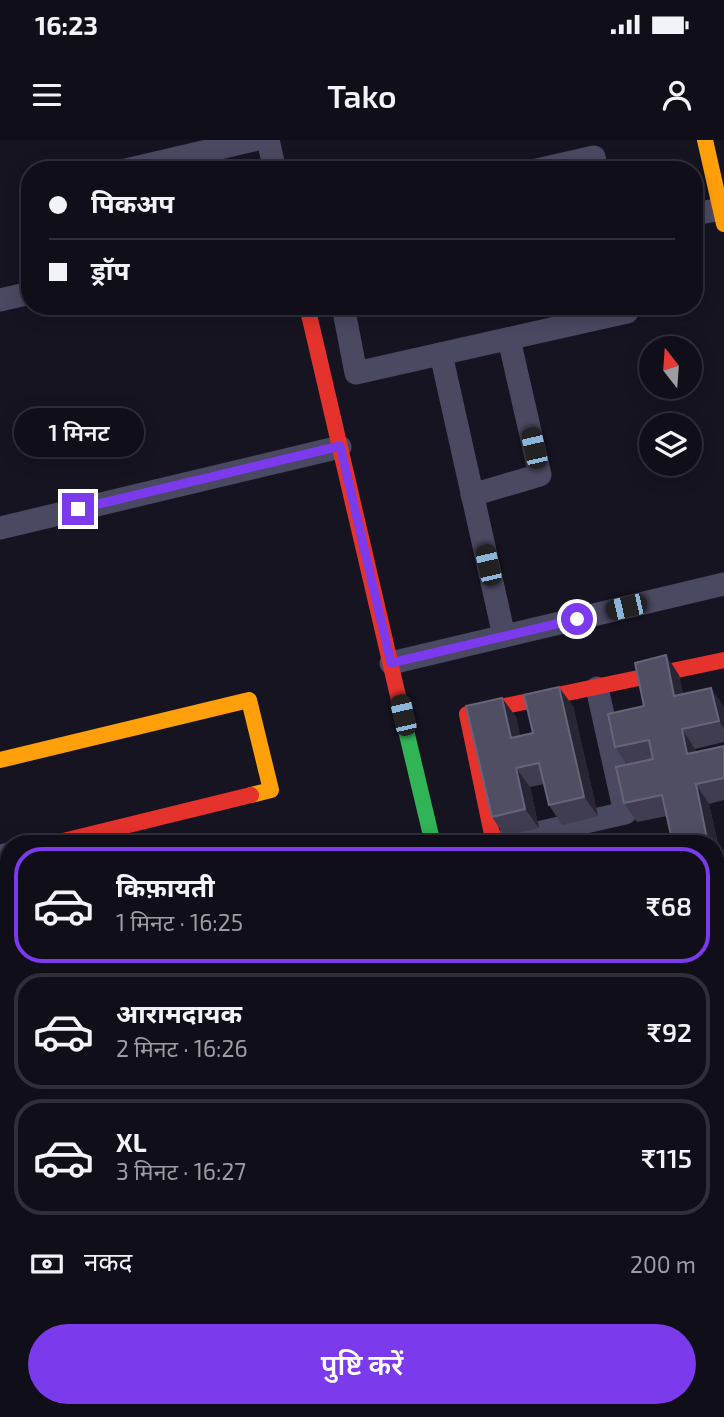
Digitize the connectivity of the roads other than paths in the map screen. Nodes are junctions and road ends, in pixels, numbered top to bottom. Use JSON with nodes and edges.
{"nodes":[{"id":1,"x":254,"y":140,"type":"edge"},
{"id":2,"x":268,"y":140,"type":"edge"},
{"id":3,"x":705,"y":140,"type":"edge"},
{"id":4,"x":164,"y":161,"type":"edge"},
{"id":5,"x":273,"y":161,"type":"edge"},
{"id":6,"x":576,"y":161,"type":"edge"},
{"id":7,"x":595,"y":161,"type":"edge"},
{"id":8,"x":703,"y":215,"type":"edge"},
{"id":9,"x":722,"y":217,"type":"edge"},
{"id":10,"x":21,"y":295,"type":"edge"},
{"id":11,"x":0,"y":300,"type":"edge"},
{"id":12,"x":309,"y":315,"type":"edge"},
{"id":13,"x":345,"y":315,"type":"edge"},
{"id":14,"x":614,"y":315,"type":"edge"},
{"id":15,"x":509,"y":339,"type":"junction"},
{"id":16,"x":441,"y":354,"type":"junction"},
{"id":17,"x":340,"y":446,"type":"junction"},
{"id":18,"x":472,"y":495,"type":"junction"},
{"id":19,"x":0,"y":527,"type":"edge"},
{"id":20,"x":724,"y":584,"type":"edge"},
{"id":21,"x":504,"y":636,"type":"junction"},
{"id":22,"x":724,"y":661,"type":"edge"},
{"id":23,"x":391,"y":663,"type":"junction"},
{"id":24,"x":597,"y":688,"type":"junction"},
{"id":25,"x":0,"y":760,"type":"edge"},
{"id":26,"x":88,"y":835,"type":"edge"},
{"id":27,"x":431,"y":835,"type":"edge"},
{"id":28,"x":492,"y":835,"type":"edge"},
{"id":29,"x":529,"y":835,"type":"edge"}],
"edges":[{"from":1,"to":4,"type":"street"},
{"from":2,"to":5,"type":"street"},
{"from":3,"to":9,"type":"street"},
{"from":6,"to":7,"type":"street"},
{"from":8,"to":9,"type":"street"},
{"from":10,"to":11,"type":"street"},
{"from":12,"to":17,"type":"street"},
{"from":13,"to":16,"type":"street"},
{"from":14,"to":15,"type":"street"},
{"from":15,"to":16,"type":"street"},
{"from":15,"to":18,"type":"street"},
{"from":16,"to":18,"type":"street"},
{"from":17,"to":19,"type":"street"},
{"from":17,"to":23,"type":"street"},
{"from":18,"to":21,"type":"street"},
{"from":20,"to":21,"type":"street"},
{"from":21,"to":23,"type":"street"},
{"from":22,"to":24,"type":"street"},
{"from":23,"to":27,"type":"street"},
{"from":24,"to":28,"type":"street"},
{"from":24,"to":29,"type":"street"},
{"from":25,"to":26,"type":"street"}]}
